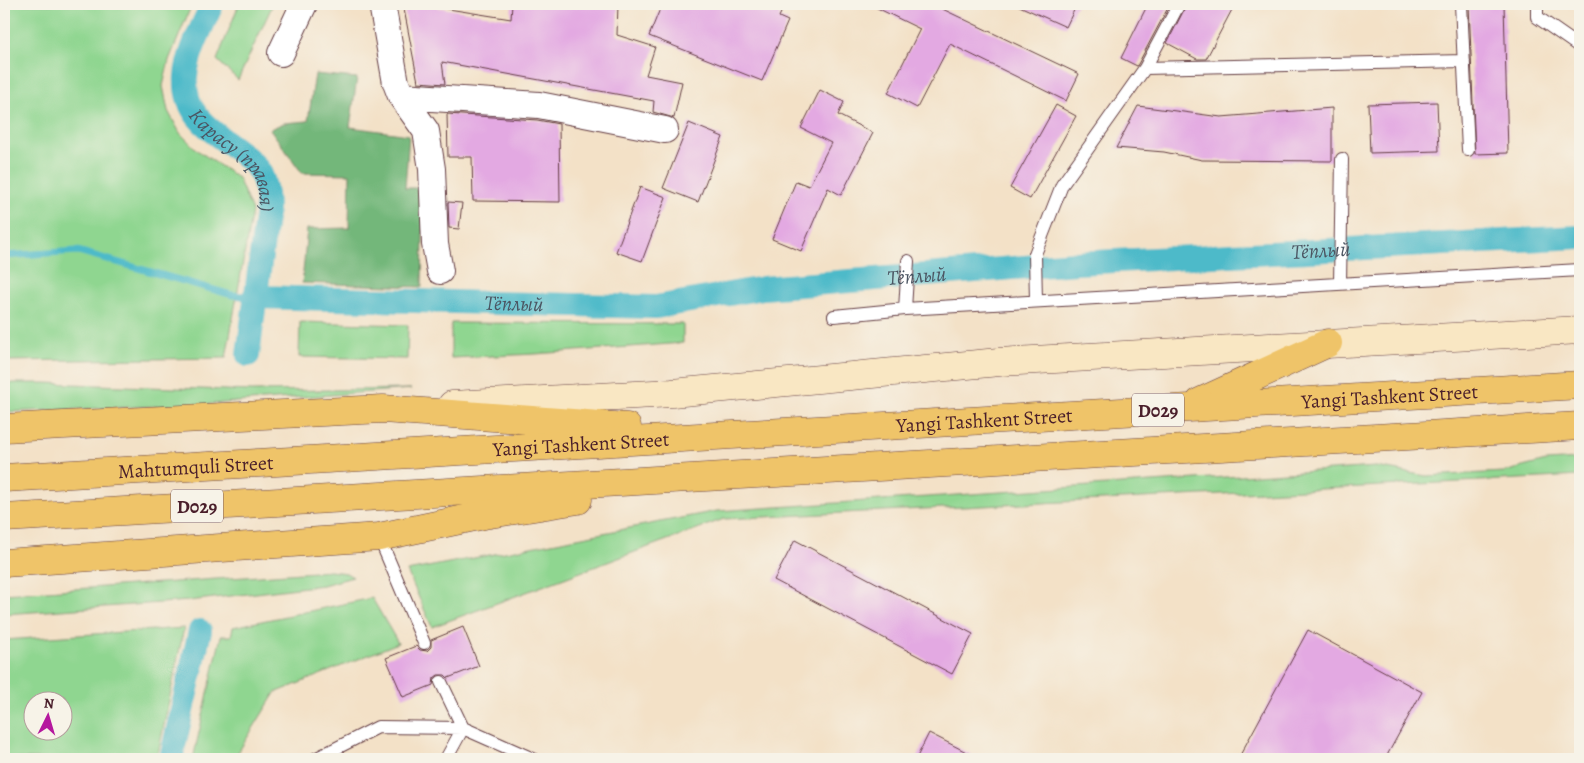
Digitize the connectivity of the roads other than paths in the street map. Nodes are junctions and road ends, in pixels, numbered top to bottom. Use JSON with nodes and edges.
{"nodes":[{"id":1,"x":304,"y":4,"type":"edge"},
{"id":2,"x":382,"y":4,"type":"edge"},
{"id":3,"x":1179,"y":4,"type":"edge"},
{"id":4,"x":1462,"y":4,"type":"edge"},
{"id":5,"x":1537,"y":4,"type":"edge"},
{"id":6,"x":1580,"y":47,"type":"edge"},
{"id":7,"x":280,"y":53,"type":"dead end"},
{"id":8,"x":1464,"y":61,"type":"junction"},
{"id":9,"x":1145,"y":68,"type":"junction"},
{"id":10,"x":401,"y":96,"type":"junction"},
{"id":11,"x":665,"y":130,"type":"dead end"},
{"id":12,"x":1468,"y":150,"type":"dead end"},
{"id":13,"x":1342,"y":159,"type":"dead end"},
{"id":14,"x":908,"y":261,"type":"dead end"},
{"id":15,"x":1580,"y":270,"type":"edge"},
{"id":16,"x":440,"y":271,"type":"dead end"},
{"id":17,"x":1340,"y":284,"type":"junction"},
{"id":18,"x":1036,"y":301,"type":"junction"},
{"id":19,"x":905,"y":309,"type":"junction"},
{"id":20,"x":834,"y":316,"type":"dead end"},
{"id":21,"x":1580,"y":330,"type":"edge"},
{"id":22,"x":1328,"y":343,"type":"junction"},
{"id":23,"x":1580,"y":385,"type":"edge"},
{"id":24,"x":1186,"y":408,"type":"junction"},
{"id":25,"x":383,"y":409,"type":"junction"},
{"id":26,"x":1580,"y":426,"type":"edge"},
{"id":27,"x":4,"y":428,"type":"edge"},
{"id":28,"x":736,"y":435,"type":"junction"},
{"id":29,"x":388,"y":456,"type":"joint"},
{"id":30,"x":739,"y":475,"type":"junction"},
{"id":31,"x":4,"y":478,"type":"edge"},
{"id":32,"x":390,"y":495,"type":"joint"},
{"id":33,"x":4,"y":518,"type":"edge"},
{"id":34,"x":379,"y":537,"type":"junction"},
{"id":35,"x":4,"y":562,"type":"edge"},
{"id":36,"x":424,"y":642,"type":"dead end"},
{"id":37,"x":441,"y":682,"type":"dead end"},
{"id":38,"x":463,"y":728,"type":"junction"},
{"id":39,"x":315,"y":759,"type":"edge"},
{"id":40,"x":446,"y":759,"type":"edge"},
{"id":41,"x":533,"y":759,"type":"edge"}],
"edges":[{"from":1,"to":7,"type":"street"},
{"from":2,"to":10,"type":"street"},
{"from":3,"to":9,"type":"lane"},
{"from":4,"to":8,"type":"lane"},
{"from":5,"to":6,"type":"lane"},
{"from":8,"to":9,"type":"lane"},
{"from":8,"to":12,"type":"lane"},
{"from":9,"to":18,"type":"lane"},
{"from":10,"to":11,"type":"street"},
{"from":10,"to":16,"type":"street"},
{"from":13,"to":17,"type":"lane"},
{"from":14,"to":19,"type":"lane"},
{"from":15,"to":17,"type":"lane"},
{"from":17,"to":18,"type":"lane"},
{"from":18,"to":19,"type":"lane"},
{"from":19,"to":20,"type":"lane"},
{"from":21,"to":22,"type":"main road"},
{"from":22,"to":24,"type":"highway"},
{"from":22,"to":25,"type":"main road"},
{"from":23,"to":24,"type":"highway","name":"Yangi Tashkent Street","number":"D029"},
{"from":24,"to":28,"type":"highway","name":"Yangi Tashkent Street","number":"D029"},
{"from":25,"to":27,"type":"highway"},
{"from":25,"to":28,"type":"highway"},
{"from":26,"to":30,"type":"highway","name":"Yangi Tashkent Street","number":"D029"},
{"from":28,"to":29,"type":"highway","name":"Yangi Tashkent Street","number":"D029"},
{"from":29,"to":31,"type":"highway","name":"Mahtumquli Street","number":"D029"},
{"from":30,"to":32,"type":"highway","name":"Yangi Tashkent Street","number":"D029"},
{"from":30,"to":34,"type":"highway"},
{"from":32,"to":33,"type":"highway","name":"Mahtumquli Street","number":"D029"},
{"from":34,"to":35,"type":"highway"},
{"from":34,"to":36,"type":"lane"},
{"from":37,"to":38,"type":"lane"},
{"from":38,"to":39,"type":"lane"},
{"from":38,"to":40,"type":"lane"},
{"from":38,"to":41,"type":"lane"}]}
